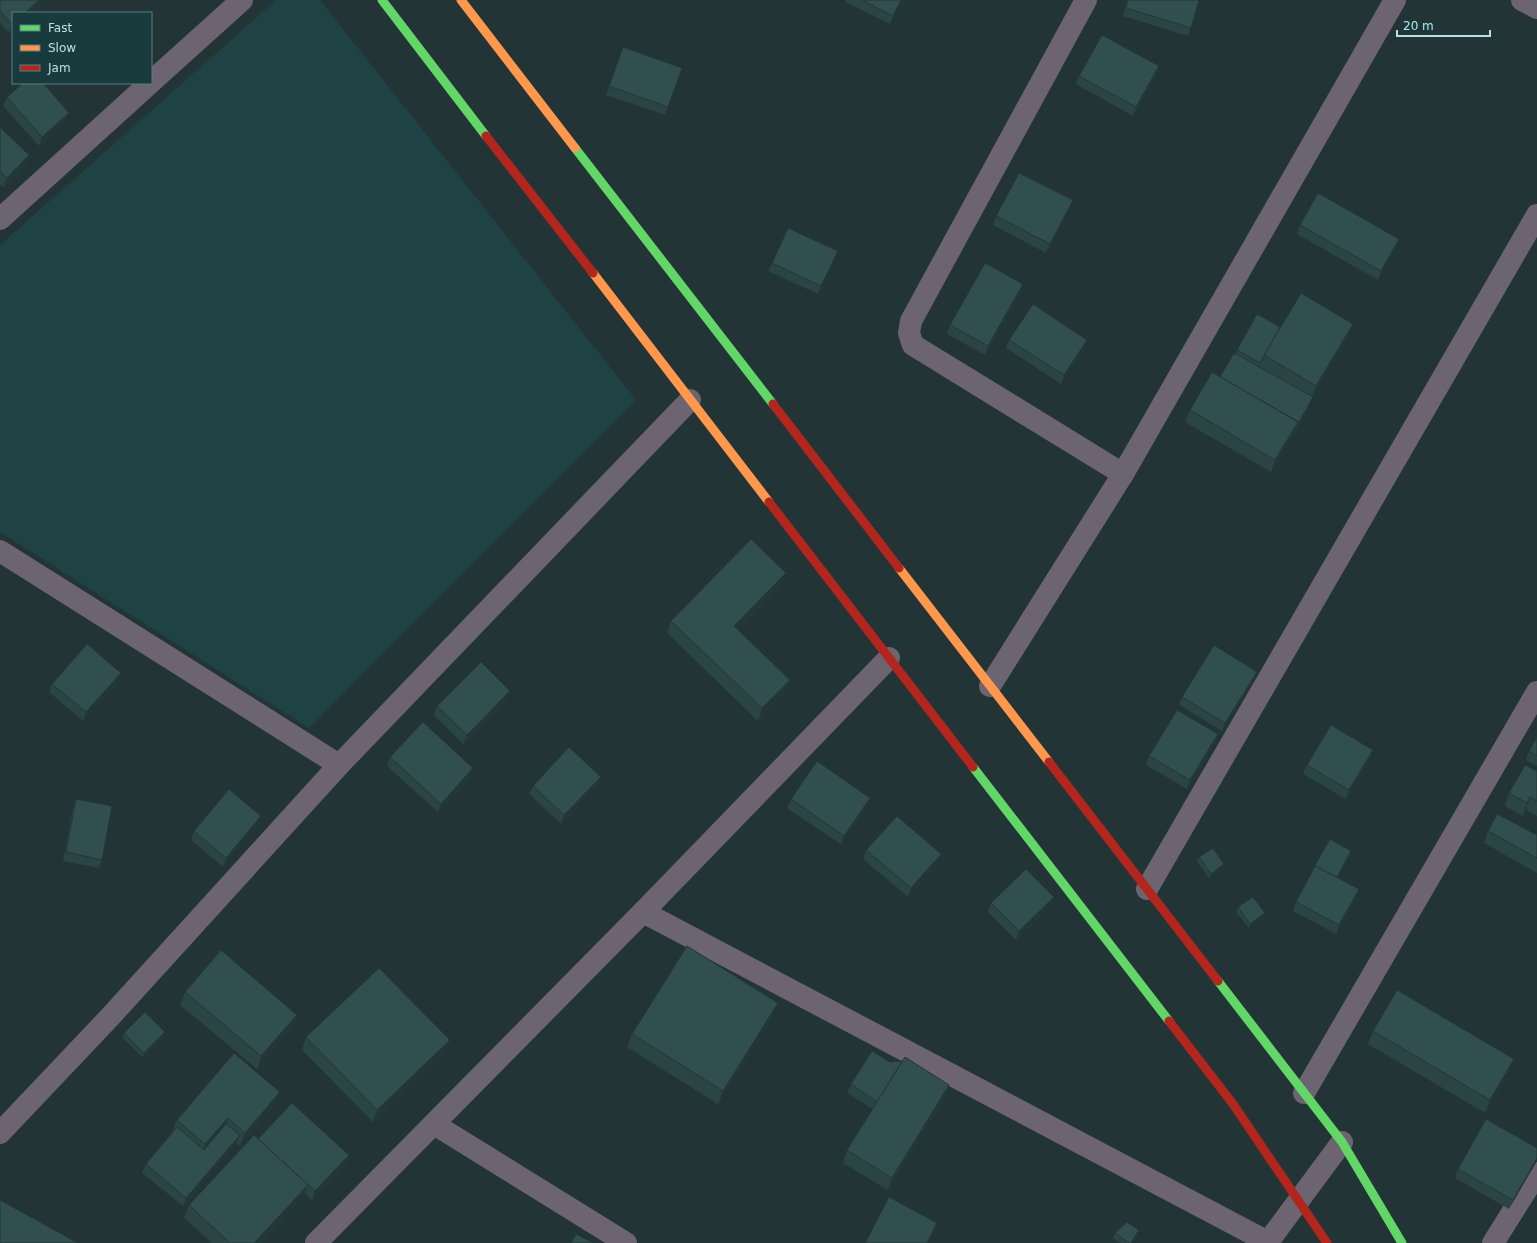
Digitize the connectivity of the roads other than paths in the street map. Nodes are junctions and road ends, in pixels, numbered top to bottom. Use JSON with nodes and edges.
{"nodes":[{"id":1,"x":242,"y":0,"type":"edge"},
{"id":2,"x":382,"y":0,"type":"edge"},
{"id":3,"x":460,"y":0,"type":"edge"},
{"id":4,"x":1086,"y":0,"type":"edge"},
{"id":5,"x":1396,"y":0,"type":"edge"},
{"id":6,"x":1522,"y":0,"type":"edge"},
{"id":7,"x":1537,"y":8,"type":"edge"},
{"id":8,"x":152,"y":82,"type":"edge"},
{"id":9,"x":150,"y":84,"type":"edge"},
{"id":10,"x":1537,"y":215,"type":"edge"},
{"id":11,"x":0,"y":219,"type":"edge"},
{"id":12,"x":690,"y":400,"type":"junction"},
{"id":13,"x":1123,"y":474,"type":"junction"},
{"id":14,"x":3,"y":559,"type":"edge"},
{"id":15,"x":889,"y":658,"type":"junction"},
{"id":16,"x":990,"y":686,"type":"junction"},
{"id":17,"x":1537,"y":692,"type":"edge"},
{"id":18,"x":339,"y":765,"type":"junction"},
{"id":19,"x":1147,"y":889,"type":"junction"},
{"id":20,"x":643,"y":912,"type":"junction"},
{"id":21,"x":1304,"y":1093,"type":"junction"},
{"id":22,"x":434,"y":1124,"type":"junction"},
{"id":23,"x":0,"y":1133,"type":"edge"},
{"id":24,"x":1342,"y":1142,"type":"junction"},
{"id":25,"x":1537,"y":1173,"type":"edge"},
{"id":26,"x":1299,"y":1201,"type":"junction"},
{"id":27,"x":316,"y":1243,"type":"edge"},
{"id":28,"x":626,"y":1243,"type":"edge"},
{"id":29,"x":1269,"y":1243,"type":"edge"},
{"id":30,"x":1327,"y":1243,"type":"edge"},
{"id":31,"x":1402,"y":1243,"type":"edge"},
{"id":32,"x":1493,"y":1243,"type":"edge"}],
"edges":[{"from":1,"to":8,"type":"street"},
{"from":2,"to":12,"type":"main road"},
{"from":3,"to":16,"type":"main road"},
{"from":4,"to":13,"type":"street"},
{"from":5,"to":13,"type":"street"},
{"from":6,"to":7,"type":"street"},
{"from":9,"to":11,"type":"street"},
{"from":10,"to":19,"type":"street"},
{"from":12,"to":15,"type":"main road"},
{"from":12,"to":18,"type":"street"},
{"from":13,"to":16,"type":"street"},
{"from":14,"to":18,"type":"street"},
{"from":15,"to":20,"type":"street"},
{"from":15,"to":26,"type":"main road"},
{"from":16,"to":19,"type":"main road"},
{"from":17,"to":21,"type":"street"},
{"from":18,"to":23,"type":"street"},
{"from":19,"to":21,"type":"main road"},
{"from":20,"to":22,"type":"street"},
{"from":20,"to":29,"type":"street"},
{"from":21,"to":24,"type":"main road"},
{"from":22,"to":27,"type":"street"},
{"from":22,"to":28,"type":"street"},
{"from":24,"to":26,"type":"street"},
{"from":24,"to":31,"type":"main road"},
{"from":25,"to":32,"type":"street"},
{"from":26,"to":29,"type":"street"},
{"from":26,"to":30,"type":"main road"}]}
